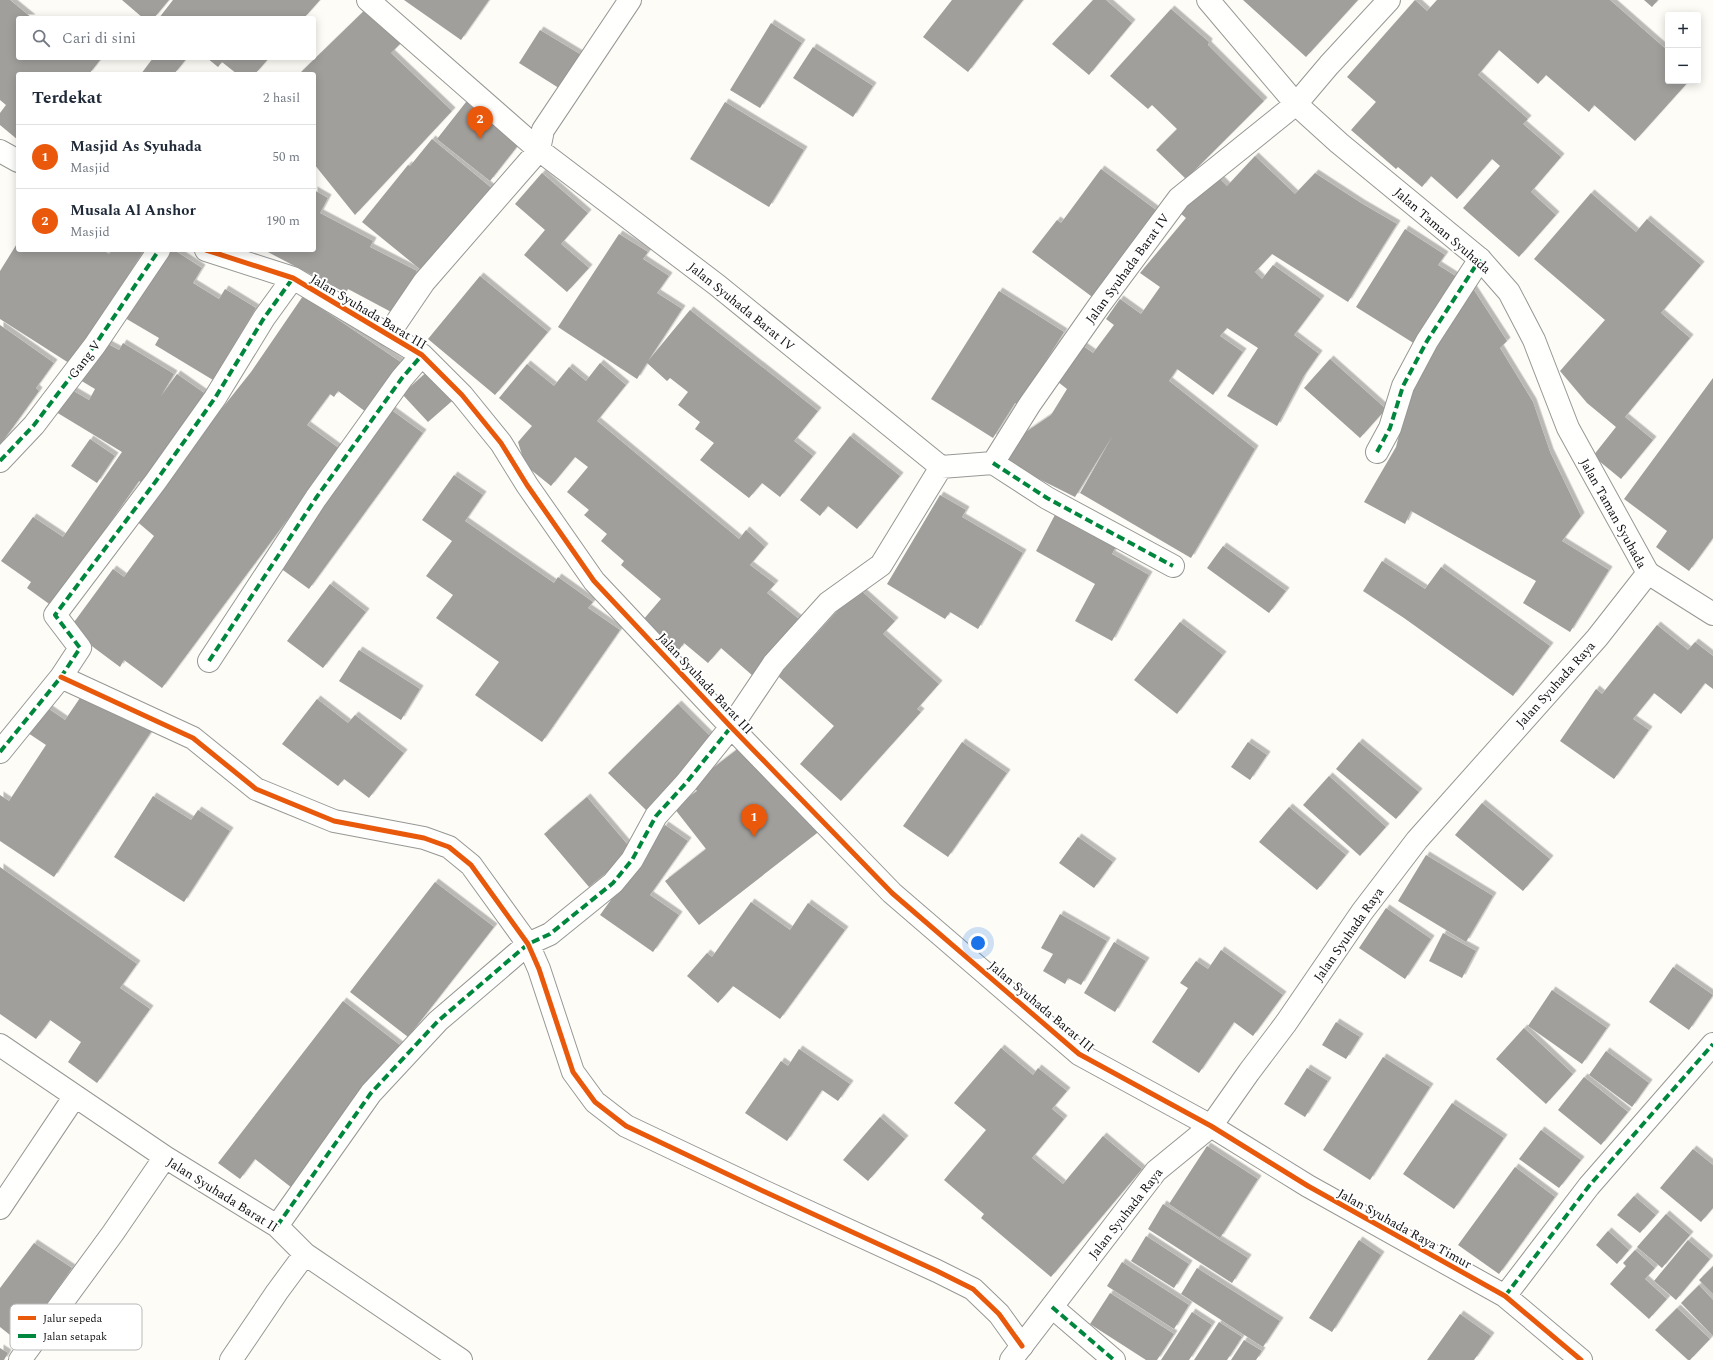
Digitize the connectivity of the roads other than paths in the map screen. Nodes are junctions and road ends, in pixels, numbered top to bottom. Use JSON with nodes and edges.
{"nodes":[{"id":1,"x":368,"y":0,"type":"edge"},
{"id":2,"x":630,"y":0,"type":"edge"},
{"id":3,"x":1208,"y":0,"type":"edge"},
{"id":4,"x":1389,"y":0,"type":"edge"},
{"id":5,"x":1296,"y":104,"type":"junction"},
{"id":6,"x":539,"y":150,"type":"junction"},
{"id":7,"x":0,"y":151,"type":"edge"},
{"id":8,"x":16,"y":160,"type":"edge"},
{"id":9,"x":158,"y":252,"type":"edge"},
{"id":10,"x":212,"y":252,"type":"edge"},
{"id":11,"x":1480,"y":259,"type":"junction"},
{"id":12,"x":293,"y":278,"type":"junction"},
{"id":13,"x":388,"y":335,"type":"junction"},
{"id":14,"x":422,"y":355,"type":"junction"},
{"id":15,"x":1377,"y":452,"type":"dead end"},
{"id":16,"x":0,"y":461,"type":"edge"},
{"id":17,"x":993,"y":463,"type":"junction"},
{"id":18,"x":941,"y":467,"type":"junction"},
{"id":19,"x":1173,"y":566,"type":"dead end"},
{"id":20,"x":1648,"y":573,"type":"junction"},
{"id":21,"x":1713,"y":614,"type":"edge"},
{"id":22,"x":209,"y":661,"type":"dead end"},
{"id":23,"x":68,"y":666,"type":"junction"},
{"id":24,"x":731,"y":727,"type":"junction"},
{"id":25,"x":0,"y":752,"type":"edge"},
{"id":26,"x":538,"y":939,"type":"junction"},
{"id":27,"x":1713,"y":1044,"type":"edge"},
{"id":28,"x":0,"y":1045,"type":"edge"},
{"id":29,"x":75,"y":1096,"type":"junction"},
{"id":30,"x":1211,"y":1126,"type":"junction"},
{"id":31,"x":165,"y":1157,"type":"junction"},
{"id":32,"x":0,"y":1208,"type":"edge"},
{"id":33,"x":277,"y":1226,"type":"junction"},
{"id":34,"x":305,"y":1254,"type":"junction"},
{"id":35,"x":1505,"y":1296,"type":"junction"},
{"id":36,"x":61,"y":1304,"type":"edge"},
{"id":37,"x":1049,"y":1312,"type":"junction"},
{"id":38,"x":1021,"y":1348,"type":"edge"},
{"id":39,"x":27,"y":1350,"type":"edge"},
{"id":40,"x":20,"y":1360,"type":"edge"},
{"id":41,"x":231,"y":1360,"type":"edge"},
{"id":42,"x":461,"y":1360,"type":"edge"},
{"id":43,"x":1114,"y":1360,"type":"edge"},
{"id":44,"x":1581,"y":1360,"type":"edge"}],
"edges":[{"from":1,"to":6,"type":"street","name":"Jalan Syuhada Barat IV"},
{"from":2,"to":6,"type":"street"},
{"from":3,"to":5,"type":"street","name":"Jalan Taman Syuhada"},
{"from":4,"to":5,"type":"street"},
{"from":5,"to":11,"type":"street","name":"Jalan Taman Syuhada"},
{"from":5,"to":17,"type":"street","name":"Jalan Syuhada Barat IV"},
{"from":6,"to":13,"type":"street"},
{"from":6,"to":18,"type":"street","name":"Jalan Syuhada Barat IV"},
{"from":7,"to":8,"type":"street"},
{"from":9,"to":16,"type":"street","name":"Gang V"},
{"from":10,"to":12,"type":"street","name":"Jalan Syuhada Barat III"},
{"from":11,"to":15,"type":"street"},
{"from":11,"to":20,"type":"street","name":"Jalan Taman Syuhada"},
{"from":12,"to":13,"type":"street","name":"Jalan Syuhada Barat III"},
{"from":12,"to":23,"type":"street"},
{"from":13,"to":14,"type":"street","name":"Jalan Syuhada Barat III"},
{"from":14,"to":22,"type":"street"},
{"from":14,"to":24,"type":"street","name":"Jalan Syuhada Barat III"},
{"from":17,"to":18,"type":"street"},
{"from":17,"to":19,"type":"street"},
{"from":18,"to":24,"type":"street"},
{"from":20,"to":21,"type":"street"},
{"from":20,"to":30,"type":"street","name":"Jalan Syuhada Raya"},
{"from":23,"to":25,"type":"street"},
{"from":23,"to":26,"type":"street"},
{"from":24,"to":26,"type":"street"},
{"from":24,"to":30,"type":"street","name":"Jalan Syuhada Barat III"},
{"from":26,"to":33,"type":"street"},
{"from":26,"to":38,"type":"street"},
{"from":27,"to":35,"type":"street"},
{"from":28,"to":29,"type":"street","name":"Jalan Syuhada Barat II"},
{"from":29,"to":31,"type":"street","name":"Jalan Syuhada Barat II"},
{"from":29,"to":32,"type":"street"},
{"from":30,"to":35,"type":"street","name":"Jalan Syuhada Raya Timur"},
{"from":30,"to":37,"type":"street","name":"Jalan Syuhada Raya"},
{"from":31,"to":33,"type":"street","name":"Jalan Syuhada Barat II"},
{"from":31,"to":36,"type":"street"},
{"from":33,"to":34,"type":"street","name":"Jalan Syuhada Barat II"},
{"from":34,"to":41,"type":"street"},
{"from":34,"to":42,"type":"street","name":"Jalan Syuhada Barat II"},
{"from":35,"to":44,"type":"street","name":"Jalan Syuhada Raya Timur"},
{"from":37,"to":38,"type":"street","name":"Jalan Syuhada Raya"},
{"from":37,"to":43,"type":"street"},
{"from":39,"to":40,"type":"street"}]}
